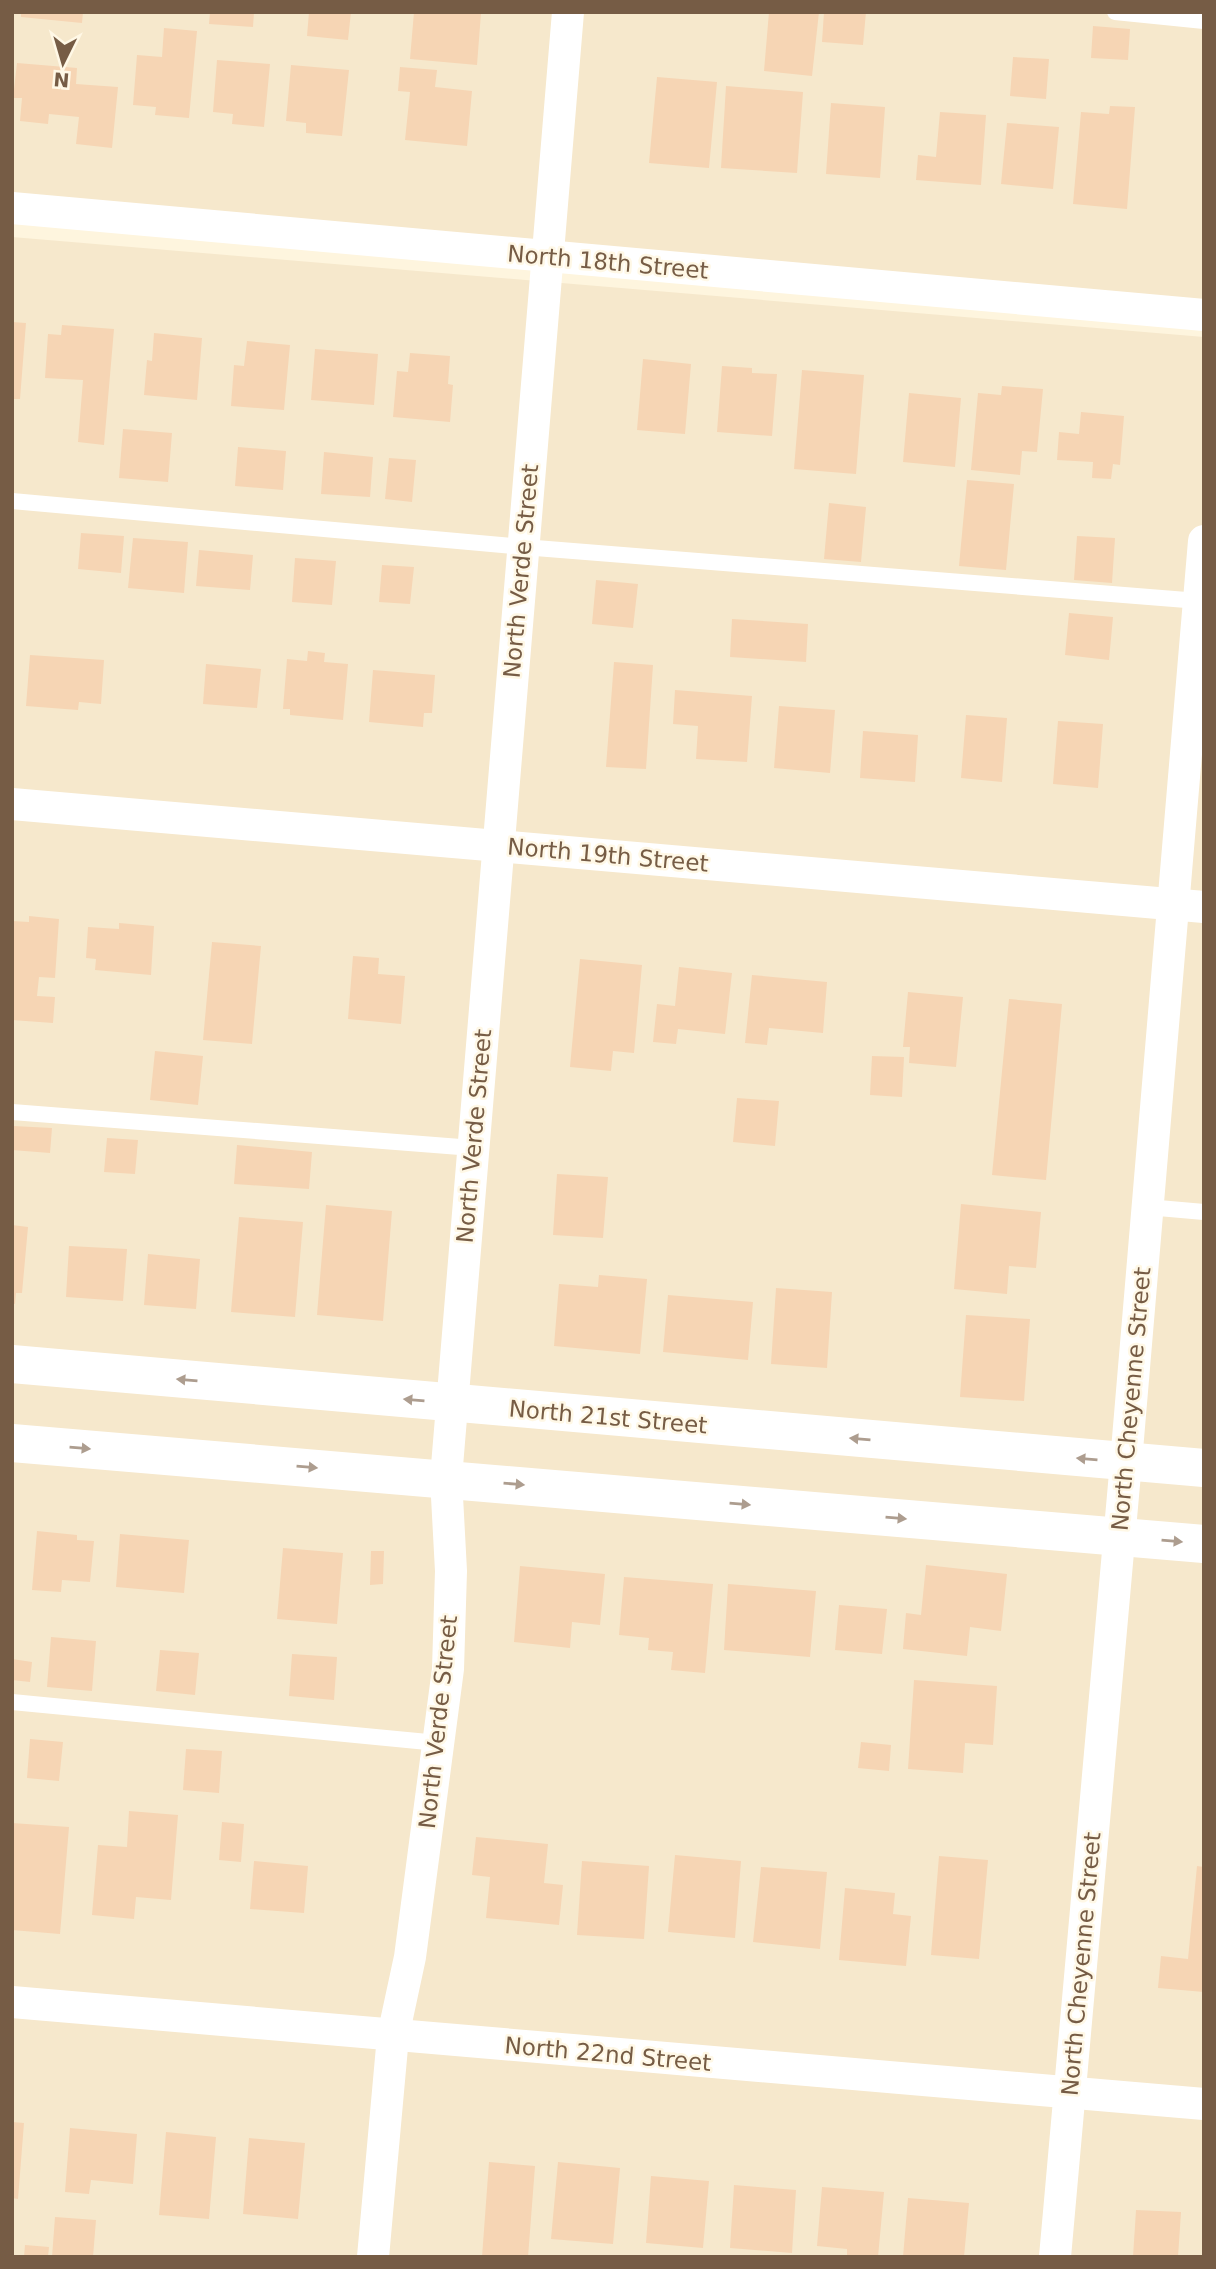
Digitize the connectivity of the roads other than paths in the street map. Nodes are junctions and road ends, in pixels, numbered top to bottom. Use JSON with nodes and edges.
{"nodes":[{"id":1,"x":568,"y":12,"type":"edge"},
{"id":2,"x":1115,"y":12,"type":"edge"},
{"id":3,"x":1204,"y":21,"type":"edge"},
{"id":4,"x":12,"y":208,"type":"edge"},
{"id":5,"x":546,"y":256,"type":"junction"},
{"id":6,"x":1204,"y":315,"type":"edge"},
{"id":7,"x":12,"y":500,"type":"edge"},
{"id":8,"x":1204,"y":541,"type":"edge"},
{"id":9,"x":523,"y":547,"type":"junction"},
{"id":10,"x":1199,"y":601,"type":"junction"},
{"id":11,"x":12,"y":804,"type":"edge"},
{"id":12,"x":499,"y":845,"type":"junction"},
{"id":13,"x":1173,"y":904,"type":"junction"},
{"id":14,"x":1204,"y":907,"type":"edge"},
{"id":15,"x":12,"y":1112,"type":"edge"},
{"id":16,"x":473,"y":1148,"type":"junction"},
{"id":17,"x":1147,"y":1207,"type":"junction"},
{"id":18,"x":1204,"y":1212,"type":"edge"},
{"id":19,"x":12,"y":1364,"type":"edge"},
{"id":20,"x":452,"y":1403,"type":"junction"},
{"id":21,"x":12,"y":1443,"type":"edge"},
{"id":22,"x":1126,"y":1462,"type":"junction"},
{"id":23,"x":1204,"y":1468,"type":"edge"},
{"id":24,"x":446,"y":1478,"type":"junction"},
{"id":25,"x":1119,"y":1537,"type":"junction"},
{"id":26,"x":1204,"y":1544,"type":"edge"},
{"id":27,"x":12,"y":1702,"type":"edge"},
{"id":28,"x":438,"y":1743,"type":"junction"},
{"id":29,"x":12,"y":2002,"type":"edge"},
{"id":30,"x":393,"y":2036,"type":"junction"},
{"id":31,"x":1070,"y":2092,"type":"junction"},
{"id":32,"x":1204,"y":2104,"type":"edge"},
{"id":33,"x":373,"y":2257,"type":"edge"},
{"id":34,"x":1055,"y":2257,"type":"edge"}],
"edges":[{"from":1,"to":5,"type":"street","name":"North Verde Street"},
{"from":2,"to":3,"type":"lane"},
{"from":4,"to":5,"type":"street","name":"North 18th Street"},
{"from":5,"to":6,"type":"street","name":"North 18th Street"},
{"from":5,"to":9,"type":"street","name":"North Verde Street"},
{"from":7,"to":9,"type":"lane"},
{"from":8,"to":10,"type":"street","name":"North Cheyenne Street"},
{"from":9,"to":10,"type":"lane"},
{"from":9,"to":12,"type":"street","name":"North Verde Street"},
{"from":10,"to":13,"type":"street","name":"North Cheyenne Street"},
{"from":11,"to":12,"type":"street","name":"North 19th Street"},
{"from":12,"to":13,"type":"street","name":"North 19th Street"},
{"from":12,"to":16,"type":"street","name":"North Verde Street"},
{"from":13,"to":14,"type":"street","name":"North 19th Street"},
{"from":13,"to":17,"type":"street","name":"North Cheyenne Street"},
{"from":15,"to":16,"type":"lane"},
{"from":16,"to":20,"type":"street","name":"North Verde Street"},
{"from":17,"to":18,"type":"lane"},
{"from":17,"to":22,"type":"street","name":"North Cheyenne Street"},
{"from":20,"to":19,"type":"main road","name":"North 21st Street","one_way":true},
{"from":22,"to":20,"type":"main road","name":"North 21st Street","one_way":true},
{"from":20,"to":24,"type":"street","name":"North Verde Street"},
{"from":21,"to":24,"type":"main road","one_way":true},
{"from":22,"to":23,"type":"main road","name":"North 21st Street"},
{"from":22,"to":25,"type":"street","name":"North Cheyenne Street"},
{"from":24,"to":25,"type":"main road","one_way":true},
{"from":24,"to":28,"type":"street","name":"North Verde Street"},
{"from":25,"to":26,"type":"main road","one_way":true},
{"from":25,"to":31,"type":"street","name":"North Cheyenne Street"},
{"from":27,"to":28,"type":"lane"},
{"from":28,"to":30,"type":"street","name":"North Verde Street"},
{"from":29,"to":30,"type":"street","name":"North 22nd Street"},
{"from":30,"to":31,"type":"street","name":"North 22nd Street"},
{"from":30,"to":33,"type":"street","name":"North Verde Street"},
{"from":31,"to":32,"type":"street","name":"North 22nd Street"},
{"from":31,"to":34,"type":"street","name":"North Cheyenne Street"}]}
